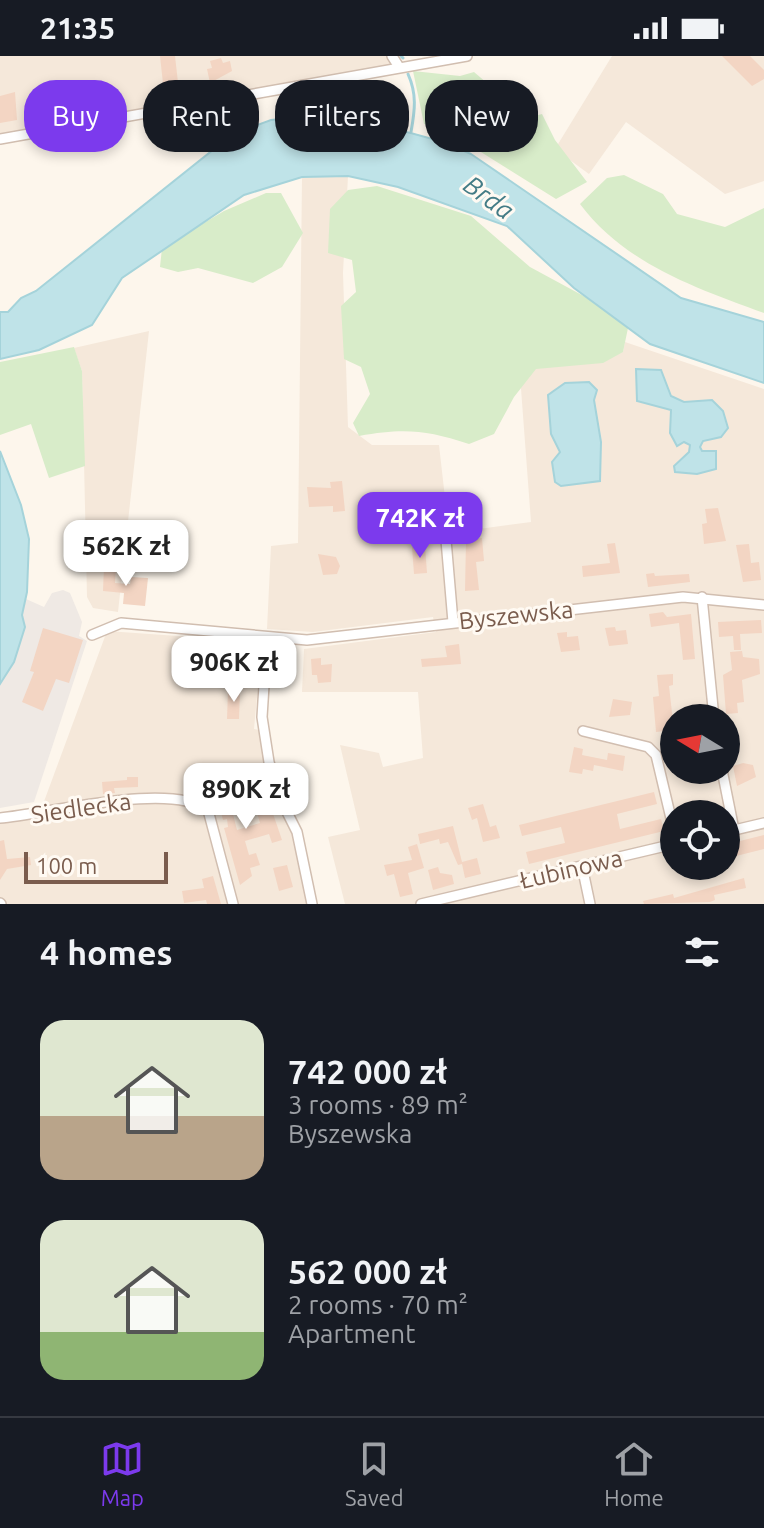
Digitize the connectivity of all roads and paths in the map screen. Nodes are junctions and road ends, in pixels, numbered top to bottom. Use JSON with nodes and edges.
{"nodes":[{"id":1,"x":392,"y":56,"type":"edge"},
{"id":2,"x":467,"y":56,"type":"edge"},
{"id":3,"x":399,"y":67,"type":"junction"},
{"id":4,"x":0,"y":139,"type":"edge"},
{"id":5,"x":446,"y":540,"type":"dead end"},
{"id":6,"x":702,"y":597,"type":"junction"},
{"id":7,"x":764,"y":605,"type":"edge"},
{"id":8,"x":453,"y":622,"type":"junction"},
{"id":9,"x":92,"y":635,"type":"dead end"},
{"id":10,"x":267,"y":638,"type":"junction"},
{"id":11,"x":713,"y":704,"type":"edge"},
{"id":12,"x":583,"y":731,"type":"dead end"},
{"id":13,"x":667,"y":800,"type":"edge"},
{"id":14,"x":0,"y":818,"type":"edge"},
{"id":15,"x":764,"y":823,"type":"edge"},
{"id":16,"x":740,"y":829,"type":"edge"},
{"id":17,"x":660,"y":847,"type":"edge"},
{"id":18,"x":582,"y":866,"type":"junction"},
{"id":19,"x":233,"y":904,"type":"edge"},
{"id":20,"x":312,"y":904,"type":"edge"},
{"id":21,"x":421,"y":904,"type":"edge"},
{"id":22,"x":590,"y":904,"type":"edge"}],
"edges":[{"from":1,"to":3,"type":"street"},
{"from":2,"to":3,"type":"street"},
{"from":3,"to":4,"type":"street"},
{"from":5,"to":8,"type":"street"},
{"from":6,"to":7,"type":"street","name":"Byszewska"},
{"from":6,"to":8,"type":"street","name":"Byszewska"},
{"from":6,"to":11,"type":"street"},
{"from":8,"to":10,"type":"street","name":"Byszewska"},
{"from":9,"to":10,"type":"street","name":"Byszewska"},
{"from":10,"to":20,"type":"street"},
{"from":12,"to":13,"type":"street"},
{"from":14,"to":19,"type":"street","name":"Siedlecka"},
{"from":15,"to":16,"type":"street"},
{"from":17,"to":18,"type":"street","name":"Łubinowa"},
{"from":18,"to":21,"type":"street","name":"Łubinowa"},
{"from":18,"to":22,"type":"street"}]}
